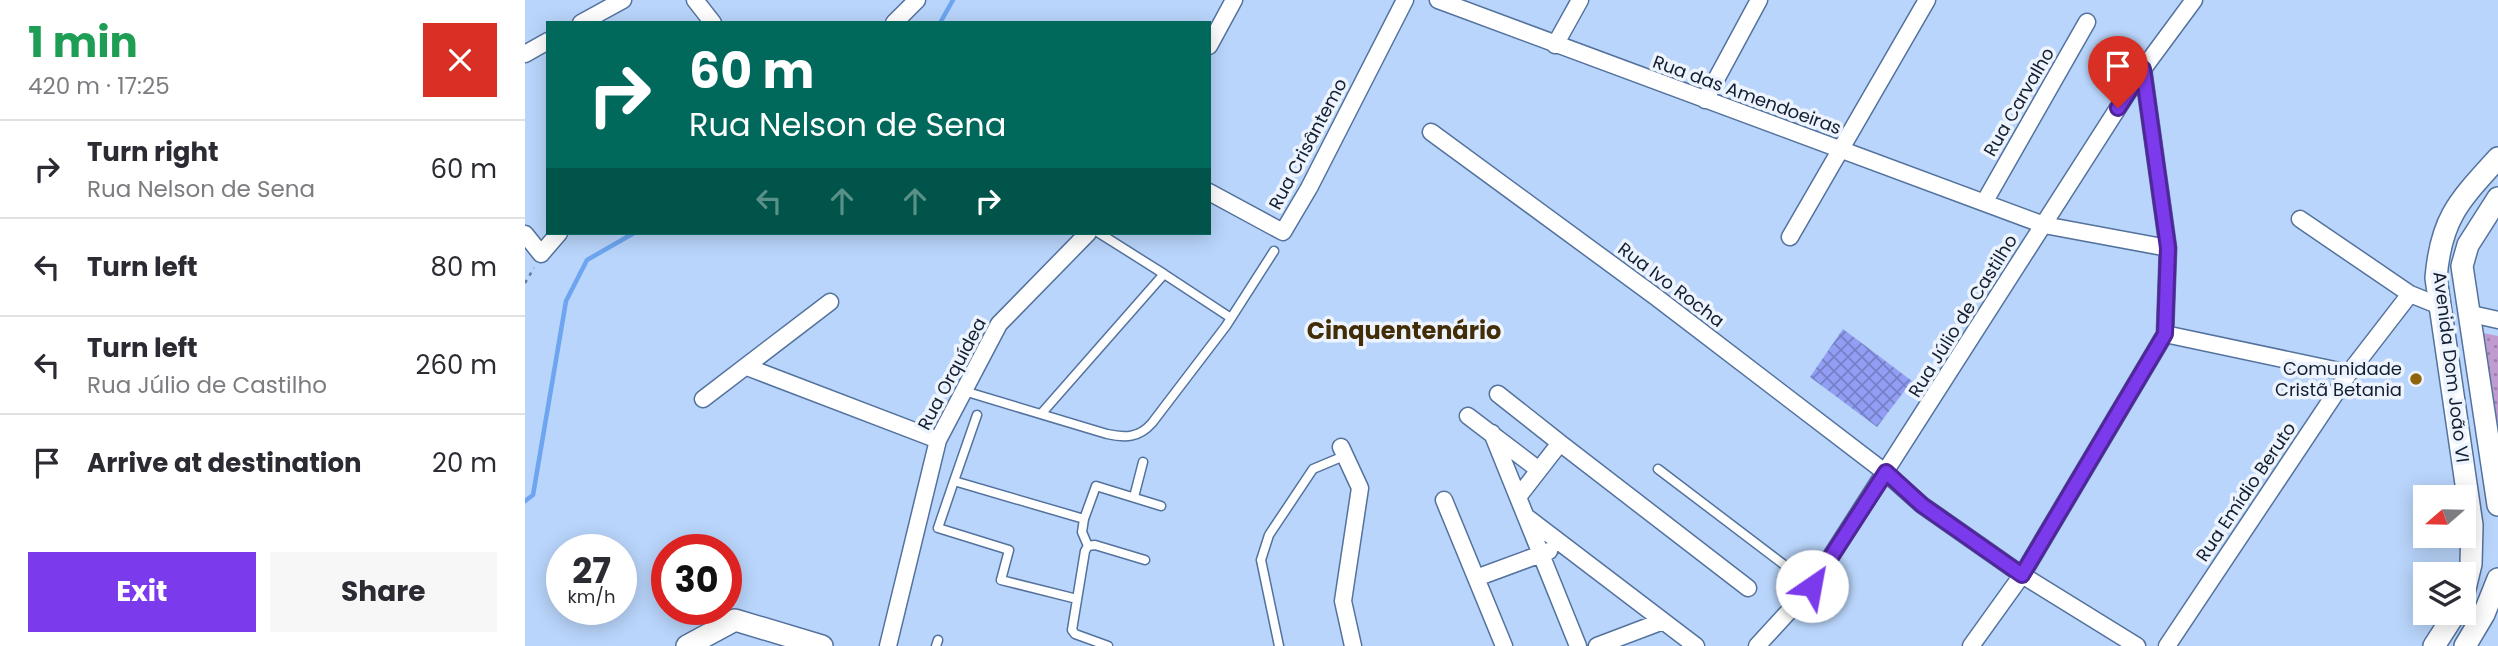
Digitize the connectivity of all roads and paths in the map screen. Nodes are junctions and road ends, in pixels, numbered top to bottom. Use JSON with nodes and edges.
{"nodes":[{"id":1,"x":623,"y":0,"type":"edge"},
{"id":2,"x":695,"y":0,"type":"edge"},
{"id":3,"x":917,"y":0,"type":"edge"},
{"id":4,"x":1234,"y":0,"type":"edge"},
{"id":5,"x":1405,"y":0,"type":"edge"},
{"id":6,"x":1438,"y":0,"type":"edge"},
{"id":7,"x":1580,"y":0,"type":"edge"},
{"id":8,"x":1759,"y":0,"type":"edge"},
{"id":9,"x":1927,"y":0,"type":"edge"},
{"id":10,"x":2194,"y":0,"type":"edge"},
{"id":11,"x":585,"y":21,"type":"edge"},
{"id":12,"x":711,"y":21,"type":"edge"},
{"id":13,"x":896,"y":21,"type":"edge"},
{"id":14,"x":2087,"y":22,"type":"dead end"},
{"id":15,"x":546,"y":42,"type":"edge"},
{"id":16,"x":1211,"y":42,"type":"edge"},
{"id":17,"x":1555,"y":45,"type":"junction"},
{"id":18,"x":525,"y":54,"type":"edge"},
{"id":19,"x":2143,"y":69,"type":"junction"},
{"id":20,"x":1705,"y":100,"type":"junction"},
{"id":21,"x":1431,"y":132,"type":"dead end"},
{"id":22,"x":1840,"y":150,"type":"junction"},
{"id":23,"x":2498,"y":158,"type":"edge"},
{"id":24,"x":1211,"y":193,"type":"edge"},
{"id":25,"x":2498,"y":198,"type":"edge"},
{"id":26,"x":1985,"y":201,"type":"junction"},
{"id":27,"x":2301,"y":219,"type":"dead end"},
{"id":28,"x":2044,"y":225,"type":"junction"},
{"id":29,"x":525,"y":234,"type":"edge"},
{"id":30,"x":557,"y":235,"type":"edge"},
{"id":31,"x":1086,"y":235,"type":"edge"},
{"id":32,"x":1102,"y":235,"type":"edge"},
{"id":33,"x":1790,"y":237,"type":"dead end"},
{"id":34,"x":2168,"y":248,"type":"junction"},
{"id":35,"x":1274,"y":251,"type":"dead end"},
{"id":36,"x":541,"y":254,"type":"junction"},
{"id":37,"x":1164,"y":274,"type":"junction"},
{"id":38,"x":525,"y":284,"type":"edge"},
{"id":39,"x":2410,"y":294,"type":"junction"},
{"id":40,"x":830,"y":302,"type":"dead end"},
{"id":41,"x":2440,"y":306,"type":"junction"},
{"id":42,"x":2467,"y":313,"type":"junction"},
{"id":43,"x":1231,"y":318,"type":"junction"},
{"id":44,"x":2498,"y":320,"type":"edge"},
{"id":45,"x":2165,"y":334,"type":"junction"},
{"id":46,"x":747,"y":367,"type":"junction"},
{"id":47,"x":2349,"y":373,"type":"junction"},
{"id":48,"x":964,"y":391,"type":"junction"},
{"id":49,"x":1498,"y":394,"type":"dead end"},
{"id":50,"x":703,"y":399,"type":"dead end"},
{"id":51,"x":1041,"y":414,"type":"junction"},
{"id":52,"x":977,"y":415,"type":"dead end"},
{"id":53,"x":1468,"y":416,"type":"dead end"},
{"id":54,"x":1492,"y":433,"type":"junction"},
{"id":55,"x":938,"y":440,"type":"junction"},
{"id":56,"x":1560,"y":443,"type":"junction"},
{"id":57,"x":1343,"y":452,"type":"joint"},
{"id":58,"x":1143,"y":462,"type":"dead end"},
{"id":59,"x":1658,"y":469,"type":"dead end"},
{"id":60,"x":1539,"y":470,"type":"junction"},
{"id":61,"x":1886,"y":472,"type":"junction"},
{"id":62,"x":954,"y":481,"type":"junction"},
{"id":63,"x":1134,"y":497,"type":"junction"},
{"id":64,"x":1518,"y":497,"type":"junction"},
{"id":65,"x":1444,"y":500,"type":"dead end"},
{"id":66,"x":2498,"y":505,"type":"edge"},
{"id":67,"x":1161,"y":506,"type":"dead end"},
{"id":68,"x":1527,"y":516,"type":"junction"},
{"id":69,"x":1084,"y":519,"type":"junction"},
{"id":70,"x":1566,"y":545,"type":"junction"},
{"id":71,"x":1088,"y":546,"type":"junction"},
{"id":72,"x":1542,"y":554,"type":"junction"},
{"id":73,"x":1145,"y":559,"type":"dead end"},
{"id":74,"x":2471,"y":562,"type":"edge"},
{"id":75,"x":2022,"y":575,"type":"junction"},
{"id":76,"x":1476,"y":578,"type":"junction"},
{"id":77,"x":2498,"y":579,"type":"edge"},
{"id":78,"x":1812,"y":586,"type":"junction"},
{"id":79,"x":1748,"y":588,"type":"dead end"},
{"id":80,"x":1077,"y":598,"type":"junction"},
{"id":81,"x":1663,"y":621,"type":"junction"},
{"id":82,"x":2448,"y":625,"type":"edge"},
{"id":83,"x":687,"y":646,"type":"edge"},
{"id":84,"x":822,"y":646,"type":"edge"},
{"id":85,"x":888,"y":646,"type":"edge"},
{"id":86,"x":1108,"y":646,"type":"edge"},
{"id":87,"x":1279,"y":646,"type":"edge"},
{"id":88,"x":1353,"y":646,"type":"edge"},
{"id":89,"x":1504,"y":646,"type":"edge"},
{"id":90,"x":1578,"y":646,"type":"edge"},
{"id":91,"x":1597,"y":646,"type":"edge"},
{"id":92,"x":1696,"y":646,"type":"edge"},
{"id":93,"x":1757,"y":646,"type":"edge"},
{"id":94,"x":1971,"y":646,"type":"edge"},
{"id":95,"x":2137,"y":646,"type":"edge"},
{"id":96,"x":2167,"y":646,"type":"edge"},
{"id":97,"x":2434,"y":646,"type":"edge"},
{"id":98,"x":2465,"y":646,"type":"edge"}],
"edges":[{"from":1,"to":11,"type":"street"},
{"from":2,"to":12,"type":"street"},
{"from":3,"to":13,"type":"street"},
{"from":4,"to":16,"type":"street"},
{"from":5,"to":24,"type":"street","name":"Rua Crisântemo"},
{"from":6,"to":17,"type":"street","name":"Rua das Amendoeiras"},
{"from":7,"to":17,"type":"street"},
{"from":8,"to":20,"type":"street"},
{"from":9,"to":22,"type":"street"},
{"from":10,"to":19,"type":"street","name":"Rua Júlio de Castilho"},
{"from":14,"to":26,"type":"street","name":"Rua Carvalho"},
{"from":15,"to":18,"type":"street"},
{"from":17,"to":20,"type":"street","name":"Rua das Amendoeiras"},
{"from":19,"to":28,"type":"street","name":"Rua Júlio de Castilho"},
{"from":19,"to":34,"type":"street"},
{"from":20,"to":22,"type":"street","name":"Rua das Amendoeiras"},
{"from":21,"to":61,"type":"street","name":"Rua Ivo Rocha"},
{"from":22,"to":26,"type":"street","name":"Rua das Amendoeiras"},
{"from":22,"to":33,"type":"street"},
{"from":23,"to":41,"type":"main road","name":"Avenida Dom João VI"},
{"from":25,"to":42,"type":"main road","name":"Avenida Dom João VI"},
{"from":26,"to":28,"type":"street","name":"Rua das Amendoeiras"},
{"from":27,"to":39,"type":"street"},
{"from":28,"to":34,"type":"street","name":"Rua das Amendoeiras"},
{"from":28,"to":61,"type":"street","name":"Rua Júlio de Castilho"},
{"from":29,"to":36,"type":"street"},
{"from":30,"to":36,"type":"street"},
{"from":31,"to":48,"type":"street","name":"Rua Orquídea"},
{"from":32,"to":37,"type":"lane"},
{"from":34,"to":45,"type":"street"},
{"from":35,"to":43,"type":"lane"},
{"from":36,"to":38,"type":"path"},
{"from":37,"to":43,"type":"lane"},
{"from":37,"to":51,"type":"lane"},
{"from":39,"to":41,"type":"street"},
{"from":39,"to":47,"type":"street","name":"Rua Emídio Beruto"},
{"from":40,"to":46,"type":"street"},
{"from":41,"to":74,"type":"main road","name":"Avenida Dom João VI"},
{"from":42,"to":44,"type":"street"},
{"from":42,"to":66,"type":"main road","name":"Avenida Dom João VI"},
{"from":43,"to":51,"type":"lane"},
{"from":45,"to":47,"type":"street"},
{"from":45,"to":75,"type":"street"},
{"from":46,"to":50,"type":"street"},
{"from":46,"to":55,"type":"street"},
{"from":47,"to":96,"type":"street","name":"Rua Emídio Beruto"},
{"from":48,"to":51,"type":"lane"},
{"from":48,"to":55,"type":"street","name":"Rua Orquídea"},
{"from":49,"to":56,"type":"street"},
{"from":52,"to":62,"type":"lane"},
{"from":53,"to":54,"type":"street"},
{"from":54,"to":60,"type":"street"},
{"from":54,"to":64,"type":"street"},
{"from":55,"to":85,"type":"street","name":"Rua Orquídea"},
{"from":56,"to":60,"type":"street"},
{"from":56,"to":79,"type":"street"},
{"from":57,"to":87,"type":"lane"},
{"from":57,"to":88,"type":"street"},
{"from":58,"to":63,"type":"lane"},
{"from":59,"to":78,"type":"lane"},
{"from":60,"to":64,"type":"street"},
{"from":61,"to":75,"type":"street","name":"Rua Ivo Rocha"},
{"from":61,"to":78,"type":"street","name":"Rua Júlio de Castilho"},
{"from":62,"to":69,"type":"lane"},
{"from":62,"to":80,"type":"lane"},
{"from":63,"to":67,"type":"lane"},
{"from":63,"to":69,"type":"lane"},
{"from":64,"to":68,"type":"street"},
{"from":65,"to":76,"type":"street"},
{"from":68,"to":70,"type":"street"},
{"from":68,"to":72,"type":"street"},
{"from":69,"to":71,"type":"lane"},
{"from":70,"to":72,"type":"street"},
{"from":70,"to":81,"type":"street"},
{"from":71,"to":73,"type":"lane"},
{"from":71,"to":80,"type":"lane"},
{"from":72,"to":76,"type":"street"},
{"from":72,"to":90,"type":"street"},
{"from":75,"to":94,"type":"street"},
{"from":75,"to":95,"type":"street","name":"Rua Ivo Rocha"},
{"from":76,"to":89,"type":"street"},
{"from":77,"to":98,"type":"main road"},
{"from":78,"to":93,"type":"street","name":"Rua Júlio de Castilho"},
{"from":80,"to":86,"type":"lane"},
{"from":81,"to":91,"type":"street"},
{"from":81,"to":92,"type":"street"},
{"from":82,"to":97,"type":"main road"},
{"from":83,"to":84,"type":"main road"}]}
